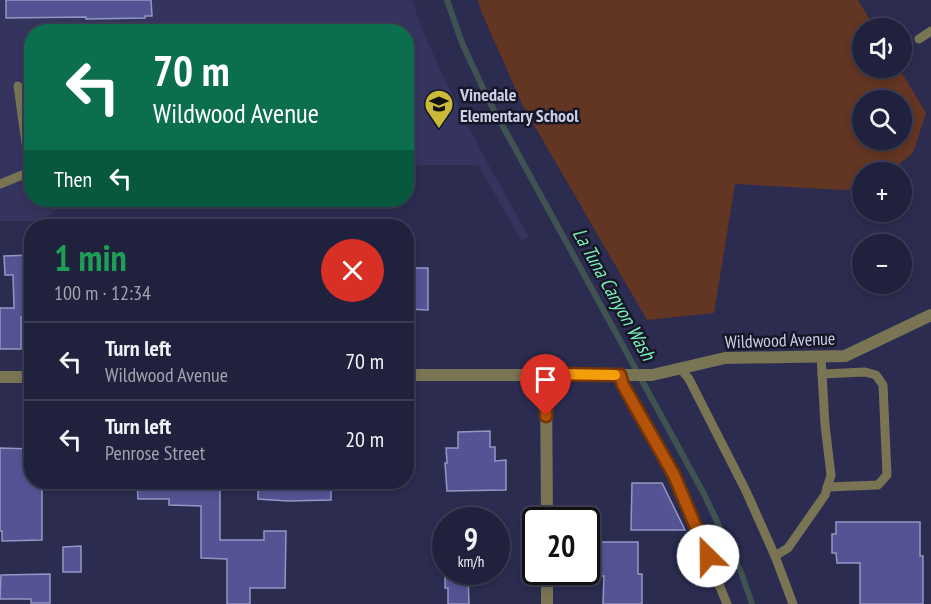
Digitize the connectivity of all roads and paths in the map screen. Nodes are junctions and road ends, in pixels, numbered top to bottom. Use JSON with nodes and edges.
{"nodes":[{"id":1,"x":931,"y":31,"type":"edge"},
{"id":2,"x":919,"y":39,"type":"dead end"},
{"id":3,"x":18,"y":86,"type":"dead end"},
{"id":4,"x":24,"y":125,"type":"edge"},
{"id":5,"x":24,"y":174,"type":"edge"},
{"id":6,"x":0,"y":184,"type":"edge"},
{"id":7,"x":931,"y":315,"type":"edge"},
{"id":8,"x":821,"y":357,"type":"junction"},
{"id":9,"x":681,"y":369,"type":"junction"},
{"id":10,"x":546,"y":374,"type":"junction"},
{"id":11,"x":822,"y":374,"type":"junction"},
{"id":12,"x":414,"y":375,"type":"edge"},
{"id":13,"x":624,"y":375,"type":"junction"},
{"id":14,"x":24,"y":377,"type":"edge"},
{"id":15,"x":0,"y":378,"type":"edge"},
{"id":16,"x":827,"y":487,"type":"junction"},
{"id":17,"x":546,"y":507,"type":"edge"},
{"id":18,"x":776,"y":556,"type":"junction"},
{"id":19,"x":547,"y":585,"type":"edge"},
{"id":20,"x":547,"y":604,"type":"edge"},
{"id":21,"x":727,"y":604,"type":"edge"},
{"id":22,"x":793,"y":604,"type":"edge"}],
"edges":[{"from":1,"to":2,"type":"lane"},
{"from":3,"to":4,"type":"lane"},
{"from":5,"to":6,"type":"lane"},
{"from":7,"to":8,"type":"street","name":"Wildwood Avenue"},
{"from":8,"to":9,"type":"street","name":"Wildwood Avenue"},
{"from":8,"to":11,"type":"lane"},
{"from":9,"to":13,"type":"street","name":"Wildwood Avenue"},
{"from":9,"to":18,"type":"lane"},
{"from":10,"to":12,"type":"street","name":"Wildwood Avenue"},
{"from":10,"to":13,"type":"street","name":"Wildwood Avenue"},
{"from":10,"to":17,"type":"street"},
{"from":11,"to":16,"type":"lane"},
{"from":11,"to":16,"type":"lane"},
{"from":13,"to":21,"type":"lane"},
{"from":14,"to":15,"type":"street"},
{"from":16,"to":18,"type":"lane"},
{"from":18,"to":22,"type":"lane"},
{"from":19,"to":20,"type":"street"}]}
